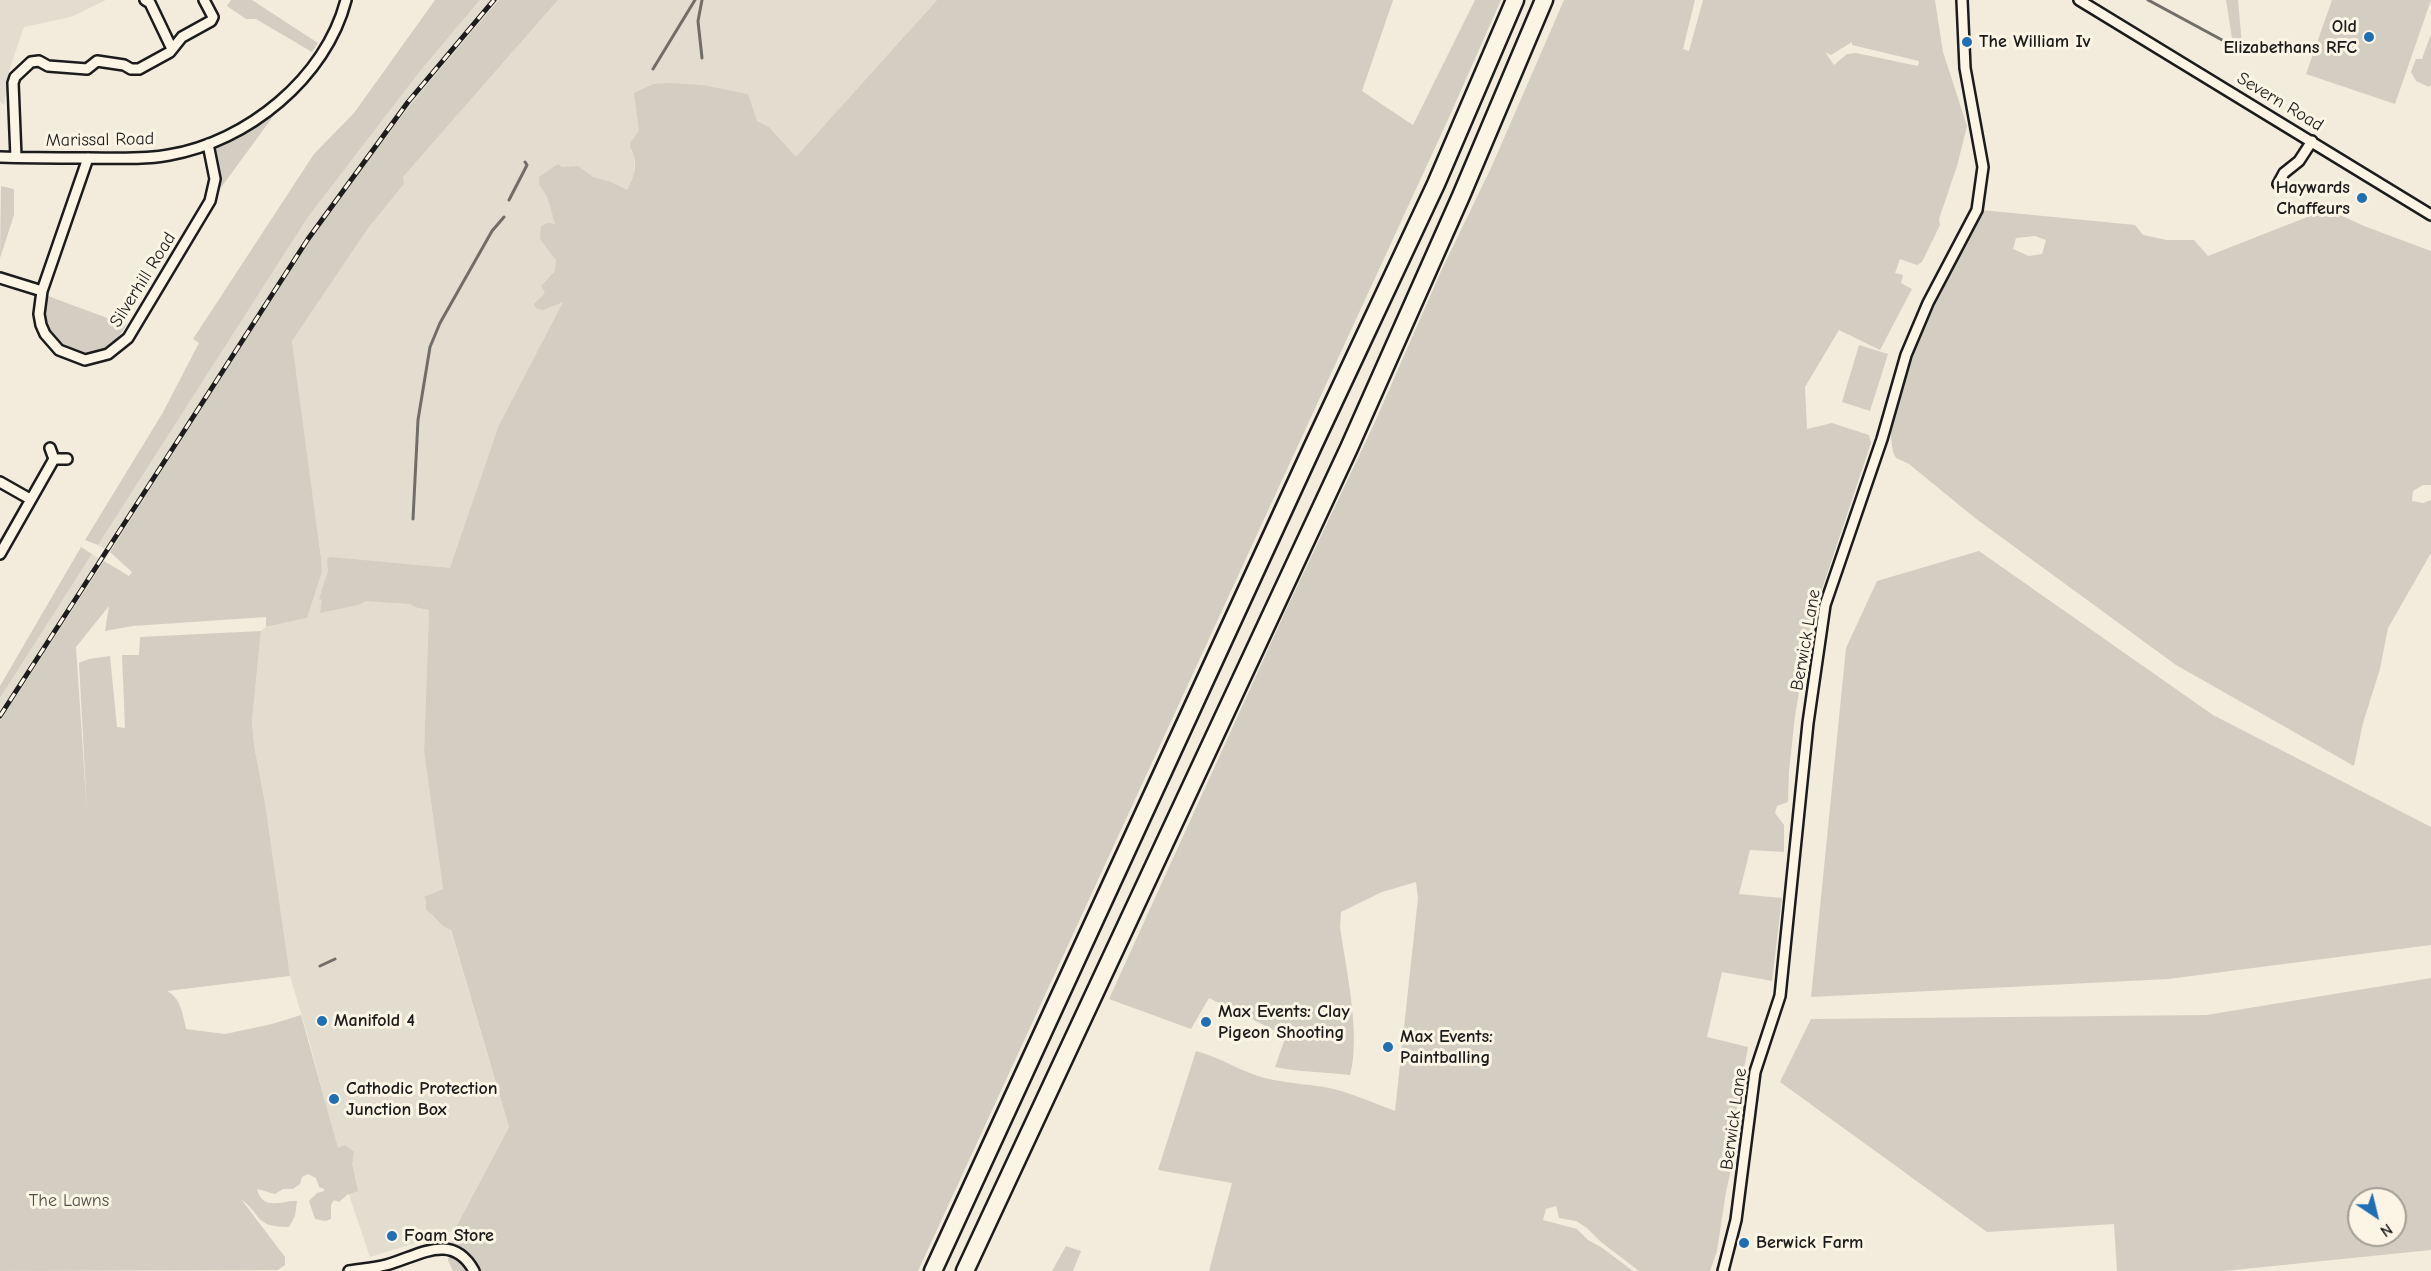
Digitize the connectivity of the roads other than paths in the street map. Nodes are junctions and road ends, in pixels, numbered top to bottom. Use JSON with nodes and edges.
{"nodes":[{"id":1,"x":145,"y":0,"type":"edge"},
{"id":2,"x":204,"y":0,"type":"edge"},
{"id":3,"x":346,"y":0,"type":"edge"},
{"id":4,"x":1515,"y":0,"type":"edge"},
{"id":5,"x":1544,"y":0,"type":"edge"},
{"id":6,"x":1962,"y":0,"type":"edge"},
{"id":7,"x":2079,"y":0,"type":"edge"},
{"id":8,"x":172,"y":49,"type":"junction"},
{"id":9,"x":2312,"y":141,"type":"junction"},
{"id":10,"x":208,"y":144,"type":"junction"},
{"id":11,"x":0,"y":157,"type":"edge"},
{"id":12,"x":16,"y":157,"type":"junction"},
{"id":13,"x":88,"y":158,"type":"junction"},
{"id":14,"x":2278,"y":184,"type":"dead end"},
{"id":15,"x":2431,"y":215,"type":"edge"},
{"id":16,"x":0,"y":278,"type":"edge"},
{"id":17,"x":42,"y":291,"type":"junction"},
{"id":18,"x":50,"y":448,"type":"dead end"},
{"id":19,"x":54,"y":459,"type":"junction"},
{"id":20,"x":67,"y":459,"type":"dead end"},
{"id":21,"x":0,"y":482,"type":"edge"},
{"id":22,"x":30,"y":499,"type":"junction"},
{"id":23,"x":0,"y":554,"type":"edge"},
{"id":24,"x":349,"y":1271,"type":"edge"},
{"id":25,"x":474,"y":1271,"type":"edge"},
{"id":26,"x":933,"y":1271,"type":"edge"},
{"id":27,"x":965,"y":1271,"type":"edge"},
{"id":28,"x":1723,"y":1271,"type":"edge"}],
"edges":[{"from":1,"to":8,"type":"street"},
{"from":2,"to":8,"type":"street"},
{"from":3,"to":10,"type":"street","name":"Marissal Road"},
{"from":4,"to":26,"type":"highway"},
{"from":5,"to":27,"type":"highway"},
{"from":6,"to":28,"type":"street","name":"Berwick Lane"},
{"from":7,"to":9,"type":"street","name":"Severn Road"},
{"from":8,"to":12,"type":"street"},
{"from":9,"to":14,"type":"street"},
{"from":9,"to":15,"type":"street","name":"Severn Road"},
{"from":10,"to":13,"type":"street","name":"Marissal Road"},
{"from":10,"to":17,"type":"street","name":"Silverhill Road"},
{"from":11,"to":12,"type":"street","name":"Marissal Road"},
{"from":12,"to":13,"type":"street","name":"Marissal Road"},
{"from":13,"to":17,"type":"street","name":"Silverhill Road"},
{"from":16,"to":17,"type":"street"},
{"from":18,"to":19,"type":"street"},
{"from":19,"to":20,"type":"street"},
{"from":19,"to":22,"type":"street"},
{"from":21,"to":22,"type":"street"},
{"from":22,"to":23,"type":"street"},
{"from":24,"to":25,"type":"street"}]}
